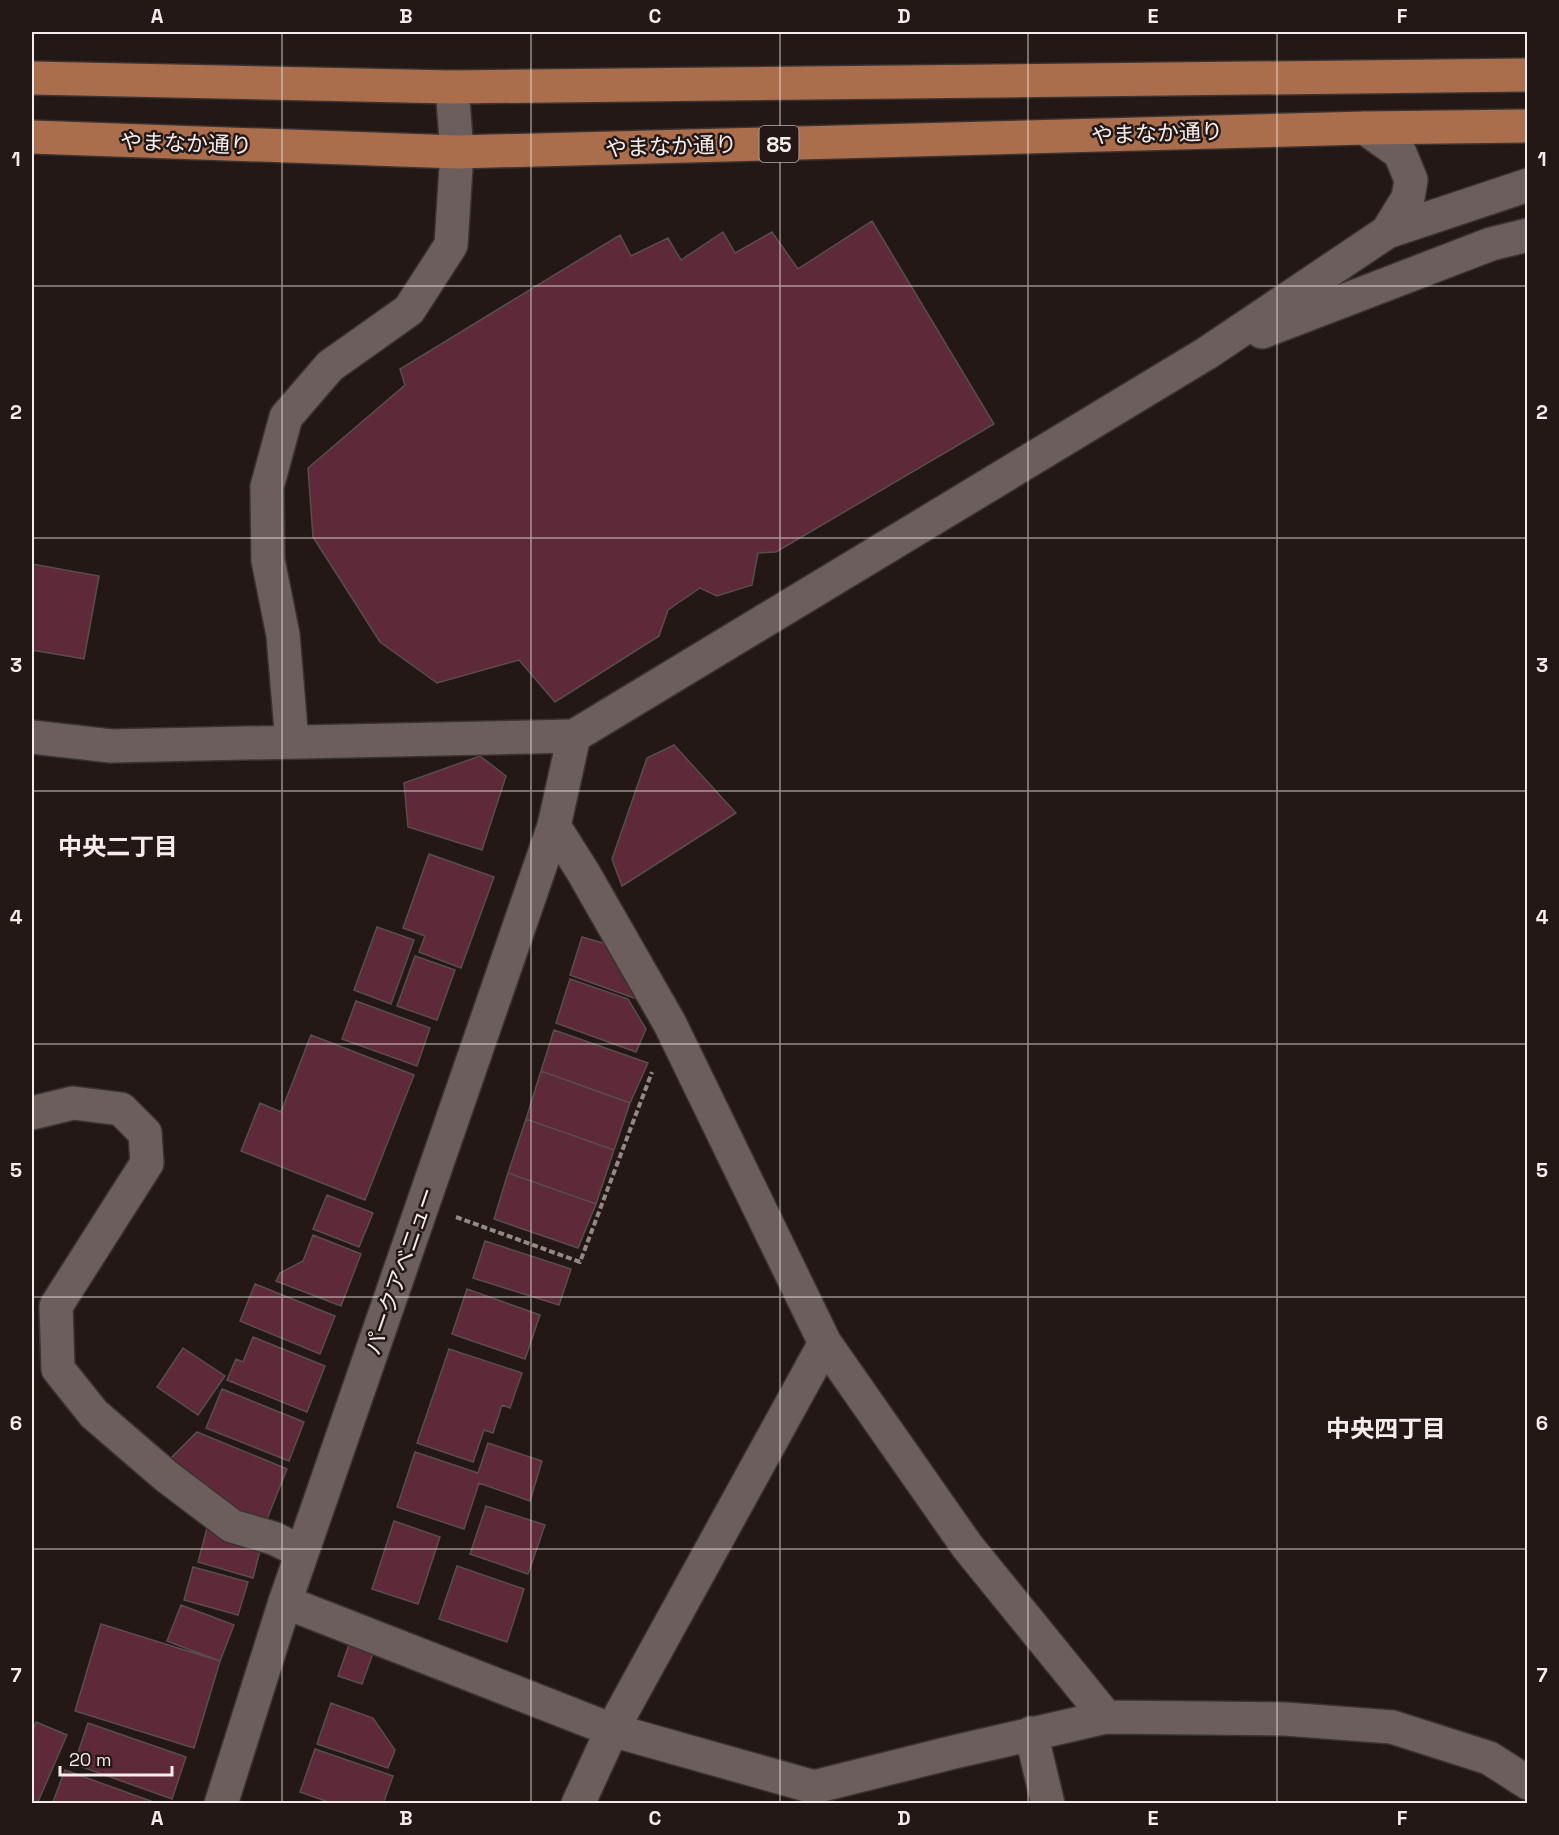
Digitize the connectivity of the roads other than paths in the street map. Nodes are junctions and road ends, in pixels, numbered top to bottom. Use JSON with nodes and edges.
{"nodes":[{"id":1,"x":1526,"y":75,"type":"edge"},
{"id":2,"x":32,"y":78,"type":"edge"},
{"id":3,"x":452,"y":87,"type":"junction"},
{"id":4,"x":1527,"y":126,"type":"edge"},
{"id":5,"x":1365,"y":128,"type":"junction"},
{"id":6,"x":32,"y":137,"type":"edge"},
{"id":7,"x":458,"y":152,"type":"junction"},
{"id":8,"x":1527,"y":185,"type":"edge"},
{"id":9,"x":1387,"y":232,"type":"junction"},
{"id":10,"x":1527,"y":235,"type":"edge"},
{"id":11,"x":1207,"y":353,"type":"junction"},
{"id":12,"x":574,"y":736,"type":"junction"},
{"id":13,"x":32,"y":737,"type":"edge"},
{"id":14,"x":292,"y":742,"type":"junction"},
{"id":15,"x":554,"y":826,"type":"junction"},
{"id":16,"x":32,"y":1113,"type":"edge"},
{"id":17,"x":825,"y":1343,"type":"junction"},
{"id":18,"x":302,"y":1552,"type":"junction"},
{"id":19,"x":285,"y":1602,"type":"junction"},
{"id":20,"x":1106,"y":1717,"type":"junction"},
{"id":21,"x":612,"y":1730,"type":"junction"},
{"id":22,"x":1031,"y":1733,"type":"junction"},
{"id":23,"x":1527,"y":1783,"type":"edge"},
{"id":24,"x":812,"y":1795,"type":"edge"},
{"id":25,"x":221,"y":1803,"type":"edge"},
{"id":26,"x":578,"y":1803,"type":"edge"},
{"id":27,"x":1048,"y":1803,"type":"edge"}],
"edges":[{"from":1,"to":3,"type":"main road"},
{"from":2,"to":3,"type":"main road"},
{"from":3,"to":7,"type":"street"},
{"from":4,"to":5,"type":"main road","name":"やまなか通り","number":"85"},
{"from":5,"to":7,"type":"main road","name":"やまなか通り","number":"85"},
{"from":5,"to":9,"type":"street"},
{"from":6,"to":7,"type":"main road","name":"やまなか通り","number":"85"},
{"from":7,"to":14,"type":"street"},
{"from":8,"to":9,"type":"street"},
{"from":9,"to":11,"type":"street"},
{"from":10,"to":11,"type":"street"},
{"from":11,"to":12,"type":"street"},
{"from":12,"to":14,"type":"street"},
{"from":12,"to":15,"type":"street","name":"パークアベニュー"},
{"from":13,"to":14,"type":"street"},
{"from":15,"to":17,"type":"street"},
{"from":15,"to":18,"type":"street","name":"パークアベニュー"},
{"from":16,"to":18,"type":"street"},
{"from":17,"to":20,"type":"street"},
{"from":17,"to":21,"type":"street"},
{"from":18,"to":19,"type":"street","name":"パークアベニュー"},
{"from":19,"to":21,"type":"street"},
{"from":19,"to":25,"type":"street","name":"パークアベニュー"},
{"from":20,"to":22,"type":"street"},
{"from":20,"to":23,"type":"street"},
{"from":21,"to":24,"type":"street"},
{"from":21,"to":26,"type":"street"},
{"from":22,"to":24,"type":"street"},
{"from":22,"to":27,"type":"street"}]}
